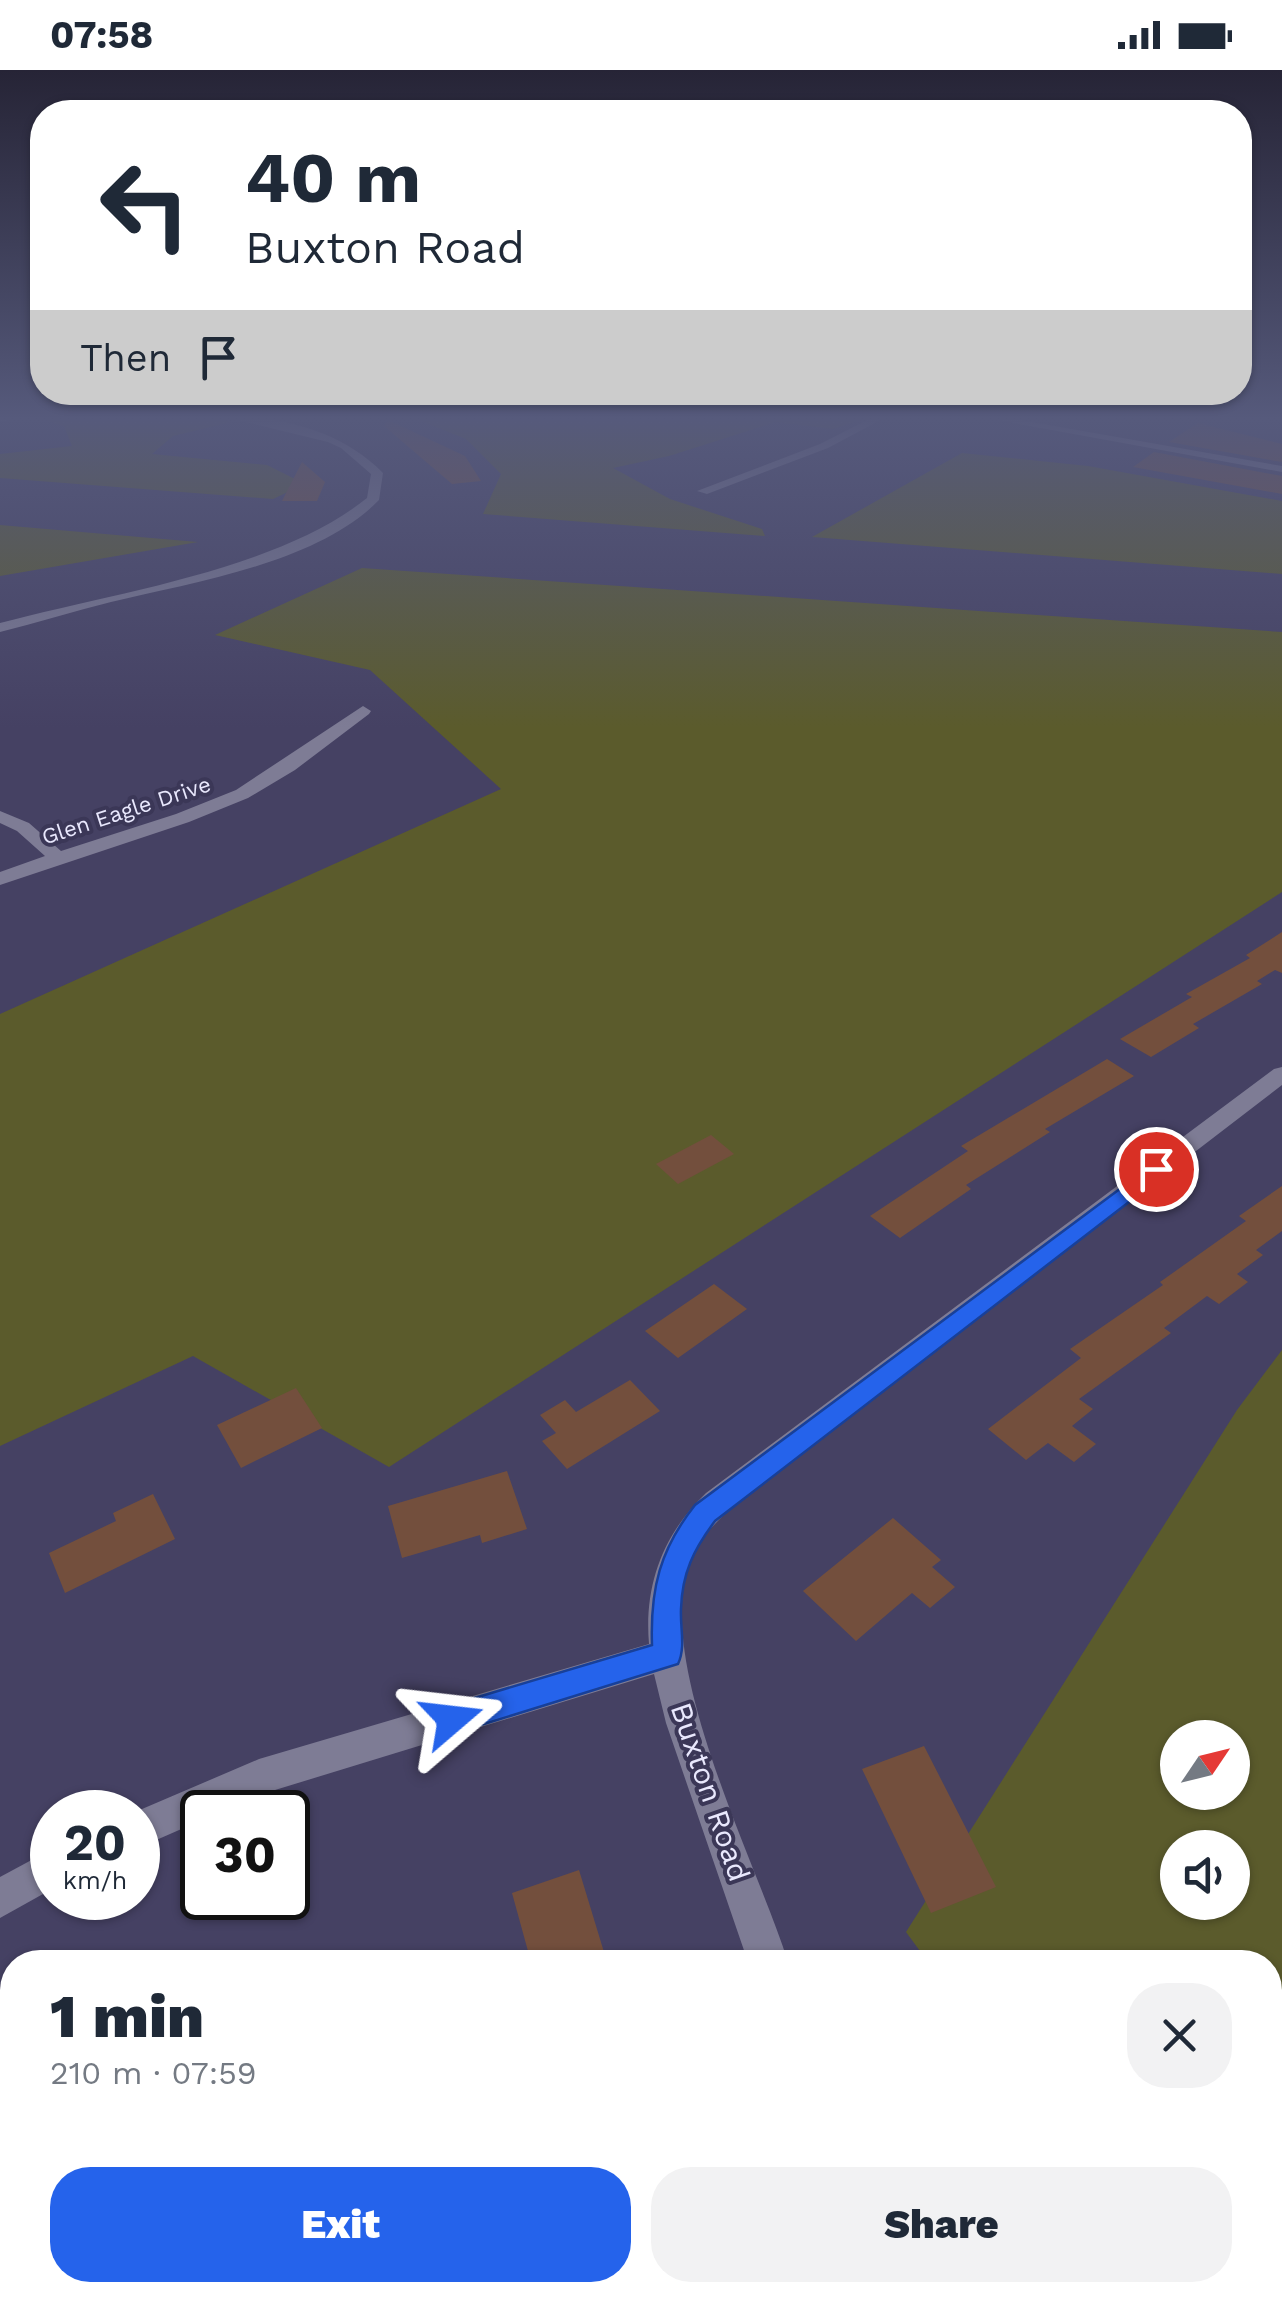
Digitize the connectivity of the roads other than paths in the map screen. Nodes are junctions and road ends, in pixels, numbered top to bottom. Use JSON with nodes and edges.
{"nodes":[{"id":1,"x":353,"y":520,"type":"edge"},
{"id":2,"x":0,"y":628,"type":"edge"},
{"id":3,"x":363,"y":711,"type":"dead end"},
{"id":4,"x":0,"y":816,"type":"edge"},
{"id":5,"x":56,"y":856,"type":"junction"},
{"id":6,"x":0,"y":879,"type":"edge"},
{"id":7,"x":1282,"y":1074,"type":"edge"},
{"id":8,"x":668,"y":1654,"type":"junction"},
{"id":9,"x":160,"y":1820,"type":"edge"},
{"id":10,"x":30,"y":1881,"type":"edge"},
{"id":11,"x":0,"y":1899,"type":"edge"},
{"id":12,"x":764,"y":1950,"type":"edge"}],
"edges":[{"from":1,"to":2,"type":"street"},
{"from":3,"to":5,"type":"street","name":"Glen Eagle Drive"},
{"from":4,"to":5,"type":"street"},
{"from":5,"to":6,"type":"street","name":"Glen Eagle Drive"},
{"from":7,"to":8,"type":"street","name":"Buxton Road"},
{"from":8,"to":9,"type":"street"},
{"from":8,"to":12,"type":"street","name":"Buxton Road"},
{"from":10,"to":11,"type":"street"}]}
